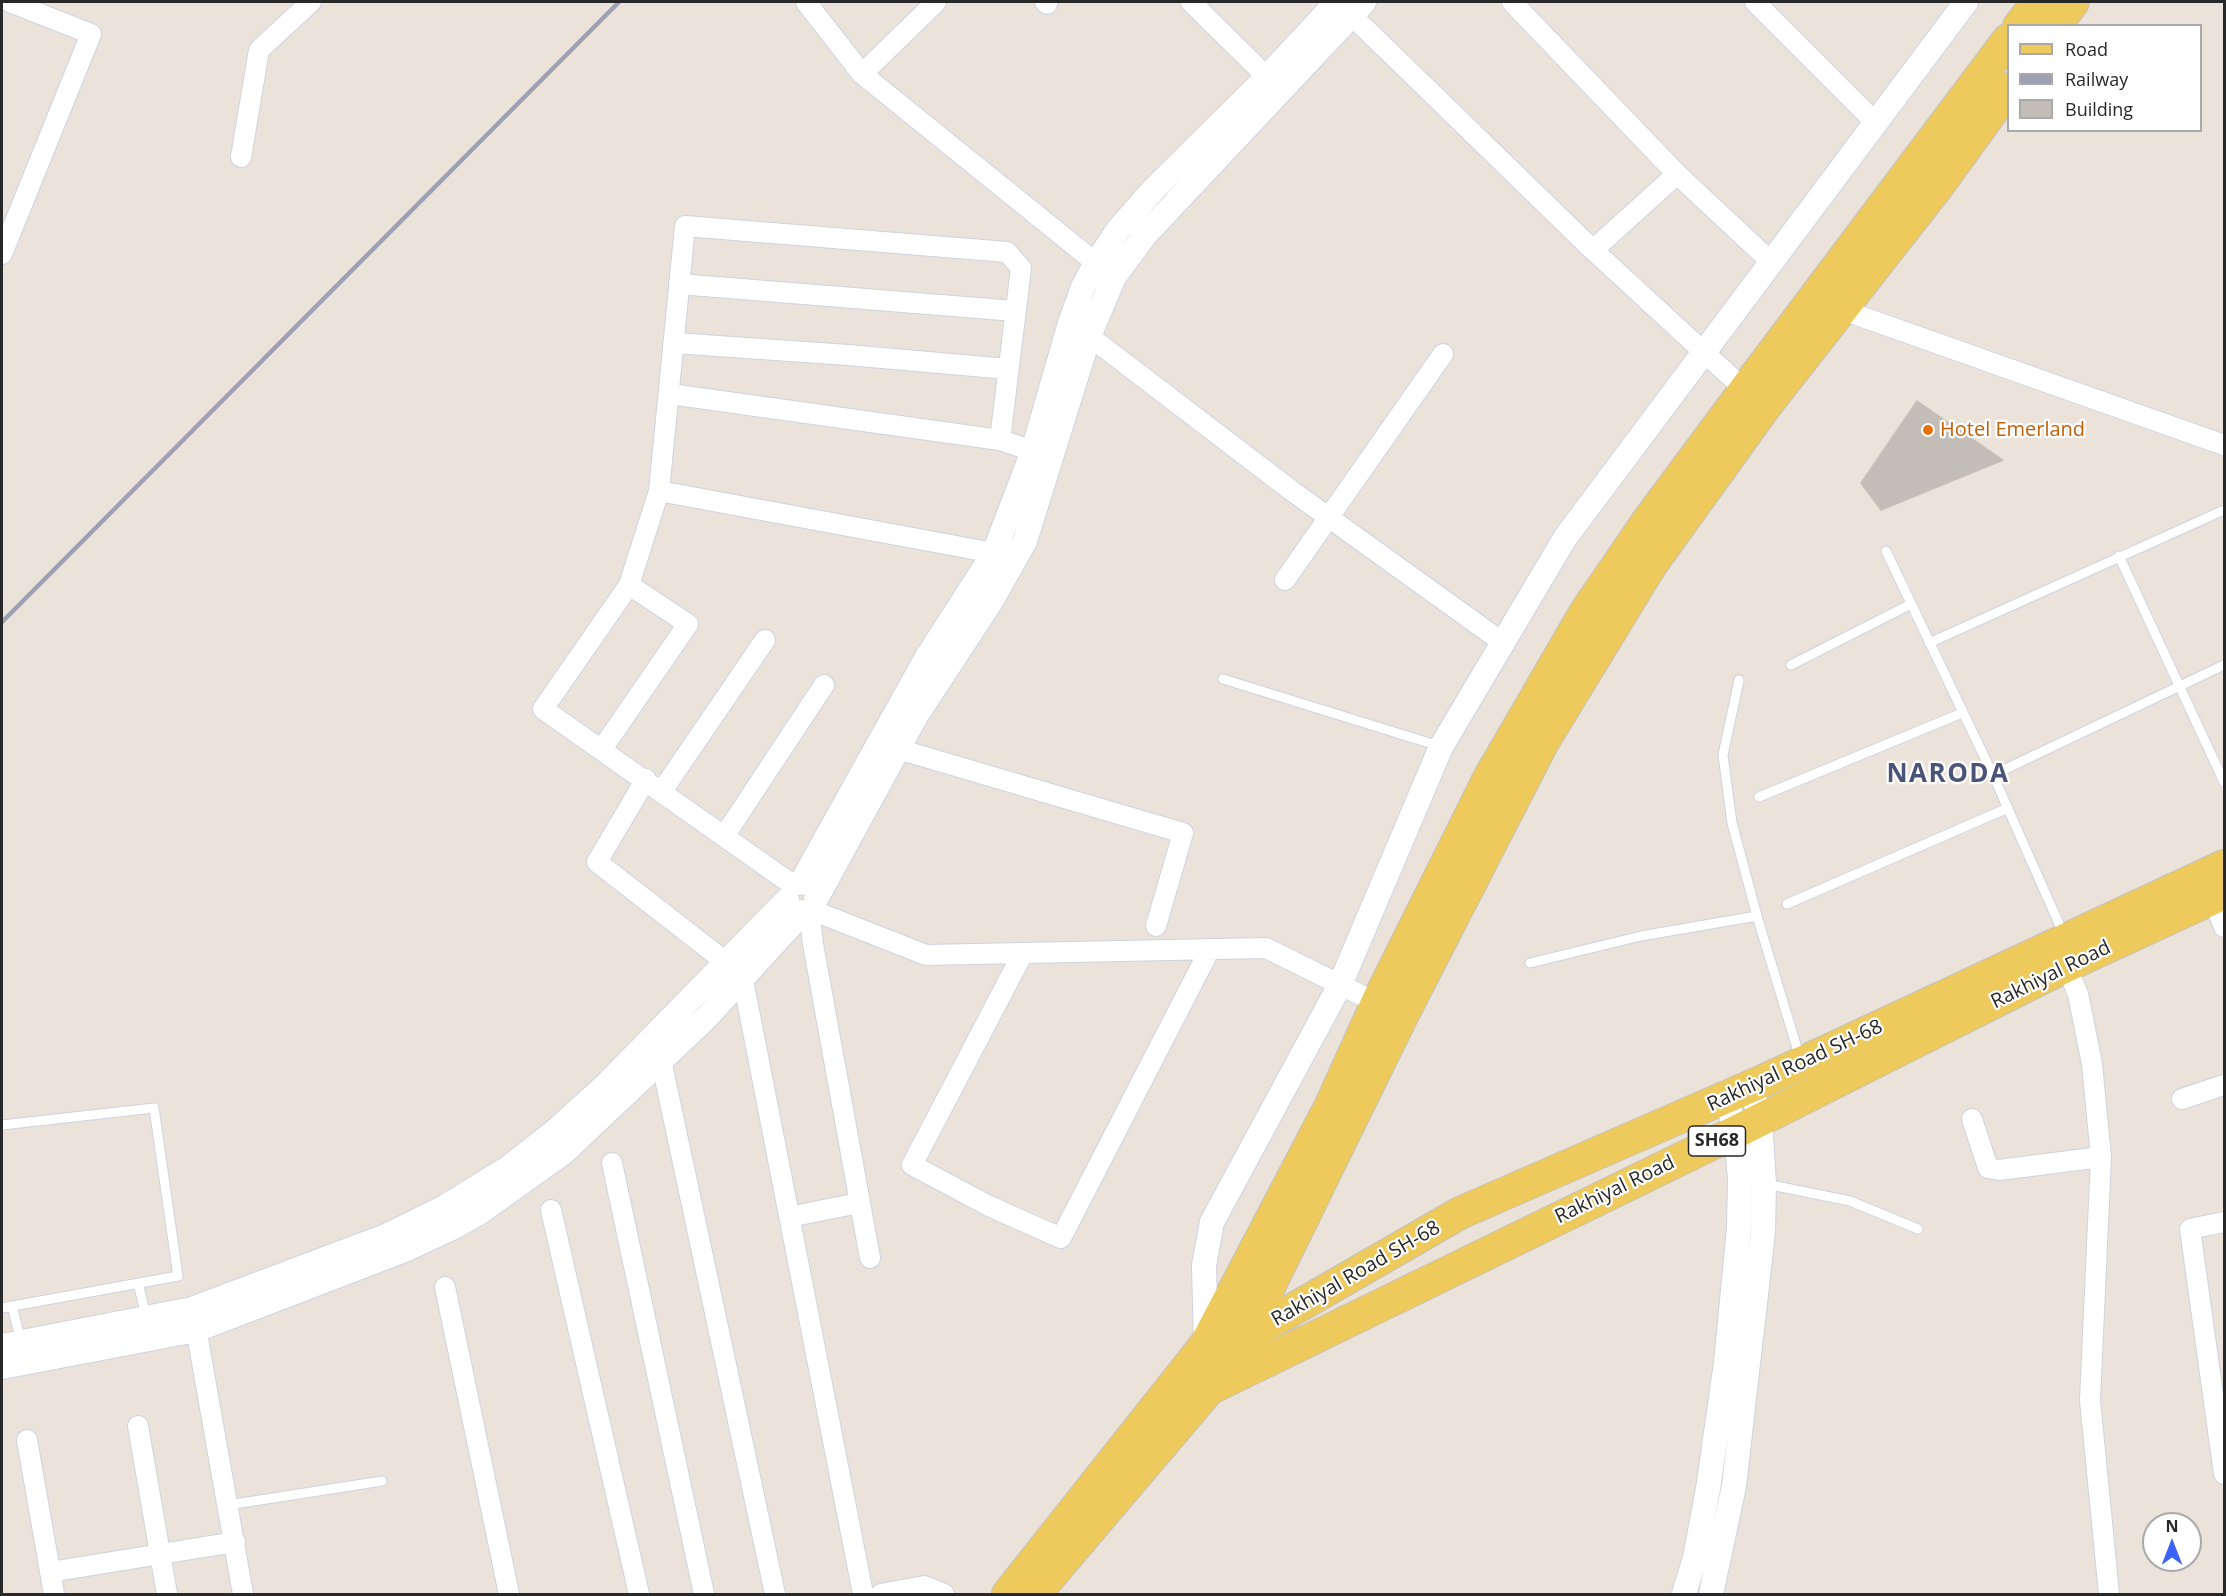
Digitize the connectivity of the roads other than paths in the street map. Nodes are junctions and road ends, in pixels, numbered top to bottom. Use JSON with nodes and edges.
{"nodes":[{"id":1,"x":10,"y":2,"type":"edge"},
{"id":2,"x":311,"y":2,"type":"edge"},
{"id":3,"x":806,"y":2,"type":"edge"},
{"id":4,"x":936,"y":2,"type":"edge"},
{"id":5,"x":1191,"y":2,"type":"edge"},
{"id":6,"x":1512,"y":2,"type":"edge"},
{"id":7,"x":1755,"y":2,"type":"edge"},
{"id":8,"x":1966,"y":2,"type":"edge"},
{"id":9,"x":2038,"y":2,"type":"edge"},
{"id":10,"x":2073,"y":2,"type":"edge"},
{"id":11,"x":1347,"y":5,"type":"edge"},
{"id":12,"x":2021,"y":24,"type":"edge"},
{"id":13,"x":2056,"y":24,"type":"edge"},
{"id":14,"x":2007,"y":41,"type":"edge"},
{"id":15,"x":862,"y":74,"type":"junction"},
{"id":16,"x":1267,"y":77,"type":"junction"},
{"id":17,"x":2007,"y":90,"type":"edge"},
{"id":18,"x":1874,"y":122,"type":"junction"},
{"id":19,"x":241,"y":157,"type":"dead end"},
{"id":20,"x":1677,"y":174,"type":"junction"},
{"id":21,"x":1593,"y":250,"type":"junction"},
{"id":22,"x":2,"y":254,"type":"edge"},
{"id":23,"x":1770,"y":261,"type":"junction"},
{"id":24,"x":1096,"y":263,"type":"junction"},
{"id":25,"x":679,"y":284,"type":"junction"},
{"id":26,"x":1840,"y":309,"type":"junction"},
{"id":27,"x":1015,"y":311,"type":"junction"},
{"id":28,"x":1089,"y":336,"type":"junction"},
{"id":29,"x":674,"y":343,"type":"junction"},
{"id":30,"x":1703,"y":351,"type":"junction"},
{"id":31,"x":1443,"y":354,"type":"dead end"},
{"id":32,"x":1008,"y":369,"type":"junction"},
{"id":33,"x":1745,"y":390,"type":"junction"},
{"id":34,"x":670,"y":394,"type":"junction"},
{"id":35,"x":1000,"y":440,"type":"junction"},
{"id":36,"x":2224,"y":445,"type":"edge"},
{"id":37,"x":1033,"y":451,"type":"junction"},
{"id":38,"x":659,"y":491,"type":"junction"},
{"id":39,"x":2224,"y":510,"type":"edge"},
{"id":40,"x":1329,"y":518,"type":"junction"},
{"id":41,"x":1886,"y":551,"type":"dead end"},
{"id":42,"x":994,"y":553,"type":"junction"},
{"id":43,"x":2119,"y":556,"type":"junction"},
{"id":44,"x":1285,"y":580,"type":"dead end"},
{"id":45,"x":629,"y":585,"type":"junction"},
{"id":46,"x":1911,"y":604,"type":"junction"},
{"id":47,"x":765,"y":640,"type":"dead end"},
{"id":48,"x":1502,"y":642,"type":"junction"},
{"id":49,"x":1929,"y":643,"type":"junction"},
{"id":50,"x":1791,"y":665,"type":"dead end"},
{"id":51,"x":2224,"y":665,"type":"edge"},
{"id":52,"x":1223,"y":679,"type":"dead end"},
{"id":53,"x":1739,"y":680,"type":"dead end"},
{"id":54,"x":824,"y":686,"type":"dead end"},
{"id":55,"x":2180,"y":687,"type":"junction"},
{"id":56,"x":1962,"y":713,"type":"junction"},
{"id":57,"x":1440,"y":747,"type":"junction"},
{"id":58,"x":602,"y":749,"type":"junction"},
{"id":59,"x":897,"y":749,"type":"junction"},
{"id":60,"x":1993,"y":776,"type":"junction"},
{"id":61,"x":2224,"y":782,"type":"edge"},
{"id":62,"x":654,"y":785,"type":"junction"},
{"id":63,"x":1759,"y":796,"type":"dead end"},
{"id":64,"x":2008,"y":808,"type":"junction"},
{"id":65,"x":725,"y":835,"type":"junction"},
{"id":66,"x":2224,"y":866,"type":"edge"},
{"id":67,"x":2219,"y":895,"type":"edge"},
{"id":68,"x":802,"y":898,"type":"junction"},
{"id":69,"x":1787,"y":904,"type":"dead end"},
{"id":70,"x":1757,"y":916,"type":"junction"},
{"id":71,"x":1156,"y":926,"type":"dead end"},
{"id":72,"x":2224,"y":927,"type":"edge"},
{"id":73,"x":1210,"y":949,"type":"junction"},
{"id":74,"x":1023,"y":953,"type":"junction"},
{"id":75,"x":2066,"y":953,"type":"junction"},
{"id":76,"x":1530,"y":963,"type":"dead end"},
{"id":77,"x":735,"y":972,"type":"junction"},
{"id":78,"x":1340,"y":985,"type":"junction"},
{"id":79,"x":1377,"y":1003,"type":"junction"},
{"id":80,"x":661,"y":1060,"type":"junction"},
{"id":81,"x":1802,"y":1064,"type":"junction"},
{"id":82,"x":2224,"y":1085,"type":"edge"},
{"id":83,"x":1739,"y":1092,"type":"junction"},
{"id":84,"x":2182,"y":1099,"type":"dead end"},
{"id":85,"x":1972,"y":1119,"type":"dead end"},
{"id":86,"x":2,"y":1125,"type":"edge"},
{"id":87,"x":1748,"y":1126,"type":"junction"},
{"id":88,"x":2101,"y":1157,"type":"junction"},
{"id":89,"x":533,"y":1162,"type":"junction"},
{"id":90,"x":612,"y":1163,"type":"dead end"},
{"id":91,"x":1752,"y":1181,"type":"junction"},
{"id":92,"x":859,"y":1203,"type":"junction"},
{"id":93,"x":551,"y":1210,"type":"dead end"},
{"id":94,"x":789,"y":1217,"type":"junction"},
{"id":95,"x":2224,"y":1222,"type":"edge"},
{"id":96,"x":1918,"y":1229,"type":"dead end"},
{"id":97,"x":870,"y":1258,"type":"dead end"},
{"id":98,"x":138,"y":1283,"type":"junction"},
{"id":99,"x":445,"y":1287,"type":"dead end"},
{"id":100,"x":12,"y":1306,"type":"junction"},
{"id":101,"x":2,"y":1308,"type":"edge"},
{"id":102,"x":147,"y":1320,"type":"junction"},
{"id":103,"x":194,"y":1320,"type":"junction"},
{"id":104,"x":1243,"y":1340,"type":"junction"},
{"id":105,"x":1206,"y":1344,"type":"junction"},
{"id":106,"x":12,"y":1345,"type":"edge"},
{"id":107,"x":2,"y":1367,"type":"edge"},
{"id":108,"x":1210,"y":1389,"type":"junction"},
{"id":109,"x":1163,"y":1398,"type":"junction"},
{"id":110,"x":138,"y":1426,"type":"dead end"},
{"id":111,"x":27,"y":1440,"type":"dead end"},
{"id":112,"x":2224,"y":1474,"type":"edge"},
{"id":113,"x":382,"y":1481,"type":"dead end"},
{"id":114,"x":228,"y":1505,"type":"junction"},
{"id":115,"x":235,"y":1542,"type":"junction"},
{"id":116,"x":160,"y":1554,"type":"junction"},
{"id":117,"x":50,"y":1572,"type":"junction"},
{"id":118,"x":54,"y":1594,"type":"edge"},
{"id":119,"x":167,"y":1594,"type":"edge"},
{"id":120,"x":243,"y":1594,"type":"edge"},
{"id":121,"x":509,"y":1594,"type":"edge"},
{"id":122,"x":639,"y":1594,"type":"edge"},
{"id":123,"x":704,"y":1594,"type":"edge"},
{"id":124,"x":775,"y":1594,"type":"edge"},
{"id":125,"x":862,"y":1594,"type":"edge"},
{"id":126,"x":881,"y":1594,"type":"edge"},
{"id":127,"x":944,"y":1594,"type":"edge"},
{"id":128,"x":1008,"y":1594,"type":"edge"},
{"id":129,"x":1035,"y":1594,"type":"edge"},
{"id":130,"x":1684,"y":1594,"type":"edge"},
{"id":131,"x":1711,"y":1594,"type":"edge"},
{"id":132,"x":2109,"y":1594,"type":"edge"}],
"edges":[{"from":1,"to":22,"type":"street"},
{"from":2,"to":19,"type":"street"},
{"from":3,"to":15,"type":"street"},
{"from":4,"to":15,"type":"street"},
{"from":5,"to":16,"type":"street"},
{"from":6,"to":20,"type":"street"},
{"from":7,"to":18,"type":"street"},
{"from":8,"to":18,"type":"street"},
{"from":9,"to":12,"type":"main road"},
{"from":10,"to":13,"type":"main road"},
{"from":11,"to":16,"type":"street"},
{"from":11,"to":21,"type":"street"},
{"from":11,"to":28,"type":"street"},
{"from":14,"to":33,"type":"main road"},
{"from":15,"to":24,"type":"street"},
{"from":16,"to":24,"type":"street"},
{"from":17,"to":26,"type":"main road"},
{"from":18,"to":23,"type":"street"},
{"from":20,"to":21,"type":"street"},
{"from":20,"to":23,"type":"street"},
{"from":21,"to":30,"type":"street"},
{"from":23,"to":30,"type":"street"},
{"from":24,"to":37,"type":"street"},
{"from":25,"to":27,"type":"street"},
{"from":25,"to":27,"type":"street"},
{"from":25,"to":29,"type":"street"},
{"from":26,"to":36,"type":"street"},
{"from":26,"to":104,"type":"main road"},
{"from":27,"to":32,"type":"street"},
{"from":28,"to":40,"type":"street"},
{"from":28,"to":59,"type":"street"},
{"from":29,"to":32,"type":"street"},
{"from":29,"to":34,"type":"street"},
{"from":30,"to":33,"type":"street"},
{"from":30,"to":48,"type":"street"},
{"from":31,"to":40,"type":"street"},
{"from":32,"to":35,"type":"street"},
{"from":33,"to":79,"type":"main road"},
{"from":34,"to":35,"type":"street"},
{"from":34,"to":38,"type":"street"},
{"from":35,"to":37,"type":"street"},
{"from":37,"to":42,"type":"street"},
{"from":38,"to":42,"type":"street"},
{"from":38,"to":45,"type":"street"},
{"from":39,"to":43,"type":"lane"},
{"from":40,"to":44,"type":"street"},
{"from":40,"to":48,"type":"street"},
{"from":41,"to":46,"type":"lane"},
{"from":42,"to":68,"type":"street"},
{"from":43,"to":49,"type":"lane"},
{"from":43,"to":55,"type":"lane"},
{"from":45,"to":58,"type":"street"},
{"from":45,"to":58,"type":"street"},
{"from":46,"to":49,"type":"lane"},
{"from":46,"to":50,"type":"lane"},
{"from":47,"to":62,"type":"street"},
{"from":48,"to":57,"type":"street"},
{"from":49,"to":56,"type":"lane"},
{"from":51,"to":55,"type":"lane"},
{"from":52,"to":57,"type":"lane"},
{"from":53,"to":70,"type":"lane"},
{"from":54,"to":65,"type":"street"},
{"from":55,"to":60,"type":"lane"},
{"from":55,"to":61,"type":"lane"},
{"from":56,"to":60,"type":"lane"},
{"from":56,"to":63,"type":"lane"},
{"from":57,"to":78,"type":"street"},
{"from":58,"to":62,"type":"street"},
{"from":59,"to":68,"type":"street"},
{"from":59,"to":71,"type":"street"},
{"from":60,"to":64,"type":"lane"},
{"from":62,"to":65,"type":"street"},
{"from":62,"to":77,"type":"street"},
{"from":64,"to":69,"type":"lane"},
{"from":64,"to":75,"type":"lane"},
{"from":65,"to":68,"type":"street"},
{"from":66,"to":75,"type":"main road","name":"Rakhiyal Road SH-68","number":"SH68"},
{"from":67,"to":72,"type":"street"},
{"from":67,"to":75,"type":"main road","name":"Rakhiyal Road","number":"SH68"},
{"from":68,"to":74,"type":"street"},
{"from":68,"to":77,"type":"street"},
{"from":68,"to":92,"type":"street"},
{"from":70,"to":76,"type":"lane"},
{"from":70,"to":81,"type":"lane"},
{"from":73,"to":74,"type":"street"},
{"from":73,"to":74,"type":"street"},
{"from":73,"to":78,"type":"street"},
{"from":75,"to":81,"type":"main road","name":"Rakhiyal Road SH-68","number":"SH68"},
{"from":75,"to":87,"type":"main road","name":"Rakhiyal Road","number":"SH68"},
{"from":75,"to":88,"type":"street"},
{"from":77,"to":80,"type":"street"},
{"from":77,"to":89,"type":"street"},
{"from":77,"to":94,"type":"street"},
{"from":78,"to":79,"type":"street"},
{"from":78,"to":105,"type":"street"},
{"from":79,"to":105,"type":"main road"},
{"from":80,"to":89,"type":"street"},
{"from":80,"to":124,"type":"street"},
{"from":81,"to":83,"type":"main road","name":"Rakhiyal Road SH-68","number":"SH68"},
{"from":82,"to":84,"type":"street"},
{"from":83,"to":87,"type":"street"},
{"from":83,"to":104,"type":"main road","name":"Rakhiyal Road SH-68","number":"SH68"},
{"from":85,"to":88,"type":"street"},
{"from":86,"to":98,"type":"lane"},
{"from":87,"to":91,"type":"street"},
{"from":87,"to":108,"type":"main road","name":"Rakhiyal Road","number":"SH68"},
{"from":88,"to":132,"type":"street"},
{"from":89,"to":103,"type":"street"},
{"from":90,"to":123,"type":"street"},
{"from":91,"to":96,"type":"lane"},
{"from":91,"to":130,"type":"street"},
{"from":91,"to":131,"type":"street"},
{"from":92,"to":94,"type":"street"},
{"from":92,"to":97,"type":"street"},
{"from":93,"to":122,"type":"street"},
{"from":94,"to":125,"type":"street"},
{"from":95,"to":112,"type":"street"},
{"from":98,"to":100,"type":"lane"},
{"from":98,"to":102,"type":"lane"},
{"from":99,"to":121,"type":"street"},
{"from":100,"to":101,"type":"lane"},
{"from":100,"to":106,"type":"lane"},
{"from":102,"to":103,"type":"street"},
{"from":102,"to":106,"type":"street"},
{"from":103,"to":107,"type":"street"},
{"from":103,"to":114,"type":"street"},
{"from":104,"to":105,"type":"main road","name":"Rakhiyal Road SH-68","number":"SH68"},
{"from":104,"to":108,"type":"main road"},
{"from":105,"to":109,"type":"main road"},
{"from":108,"to":109,"type":"main road","name":"Rakhiyal Road","number":"SH68"},
{"from":108,"to":129,"type":"main road"},
{"from":109,"to":128,"type":"main road"},
{"from":110,"to":116,"type":"street"},
{"from":111,"to":117,"type":"street"},
{"from":113,"to":114,"type":"lane"},
{"from":114,"to":115,"type":"street"},
{"from":115,"to":116,"type":"street"},
{"from":115,"to":120,"type":"street"},
{"from":116,"to":117,"type":"street"},
{"from":116,"to":119,"type":"street"},
{"from":117,"to":118,"type":"street"},
{"from":126,"to":127,"type":"street"}]}
